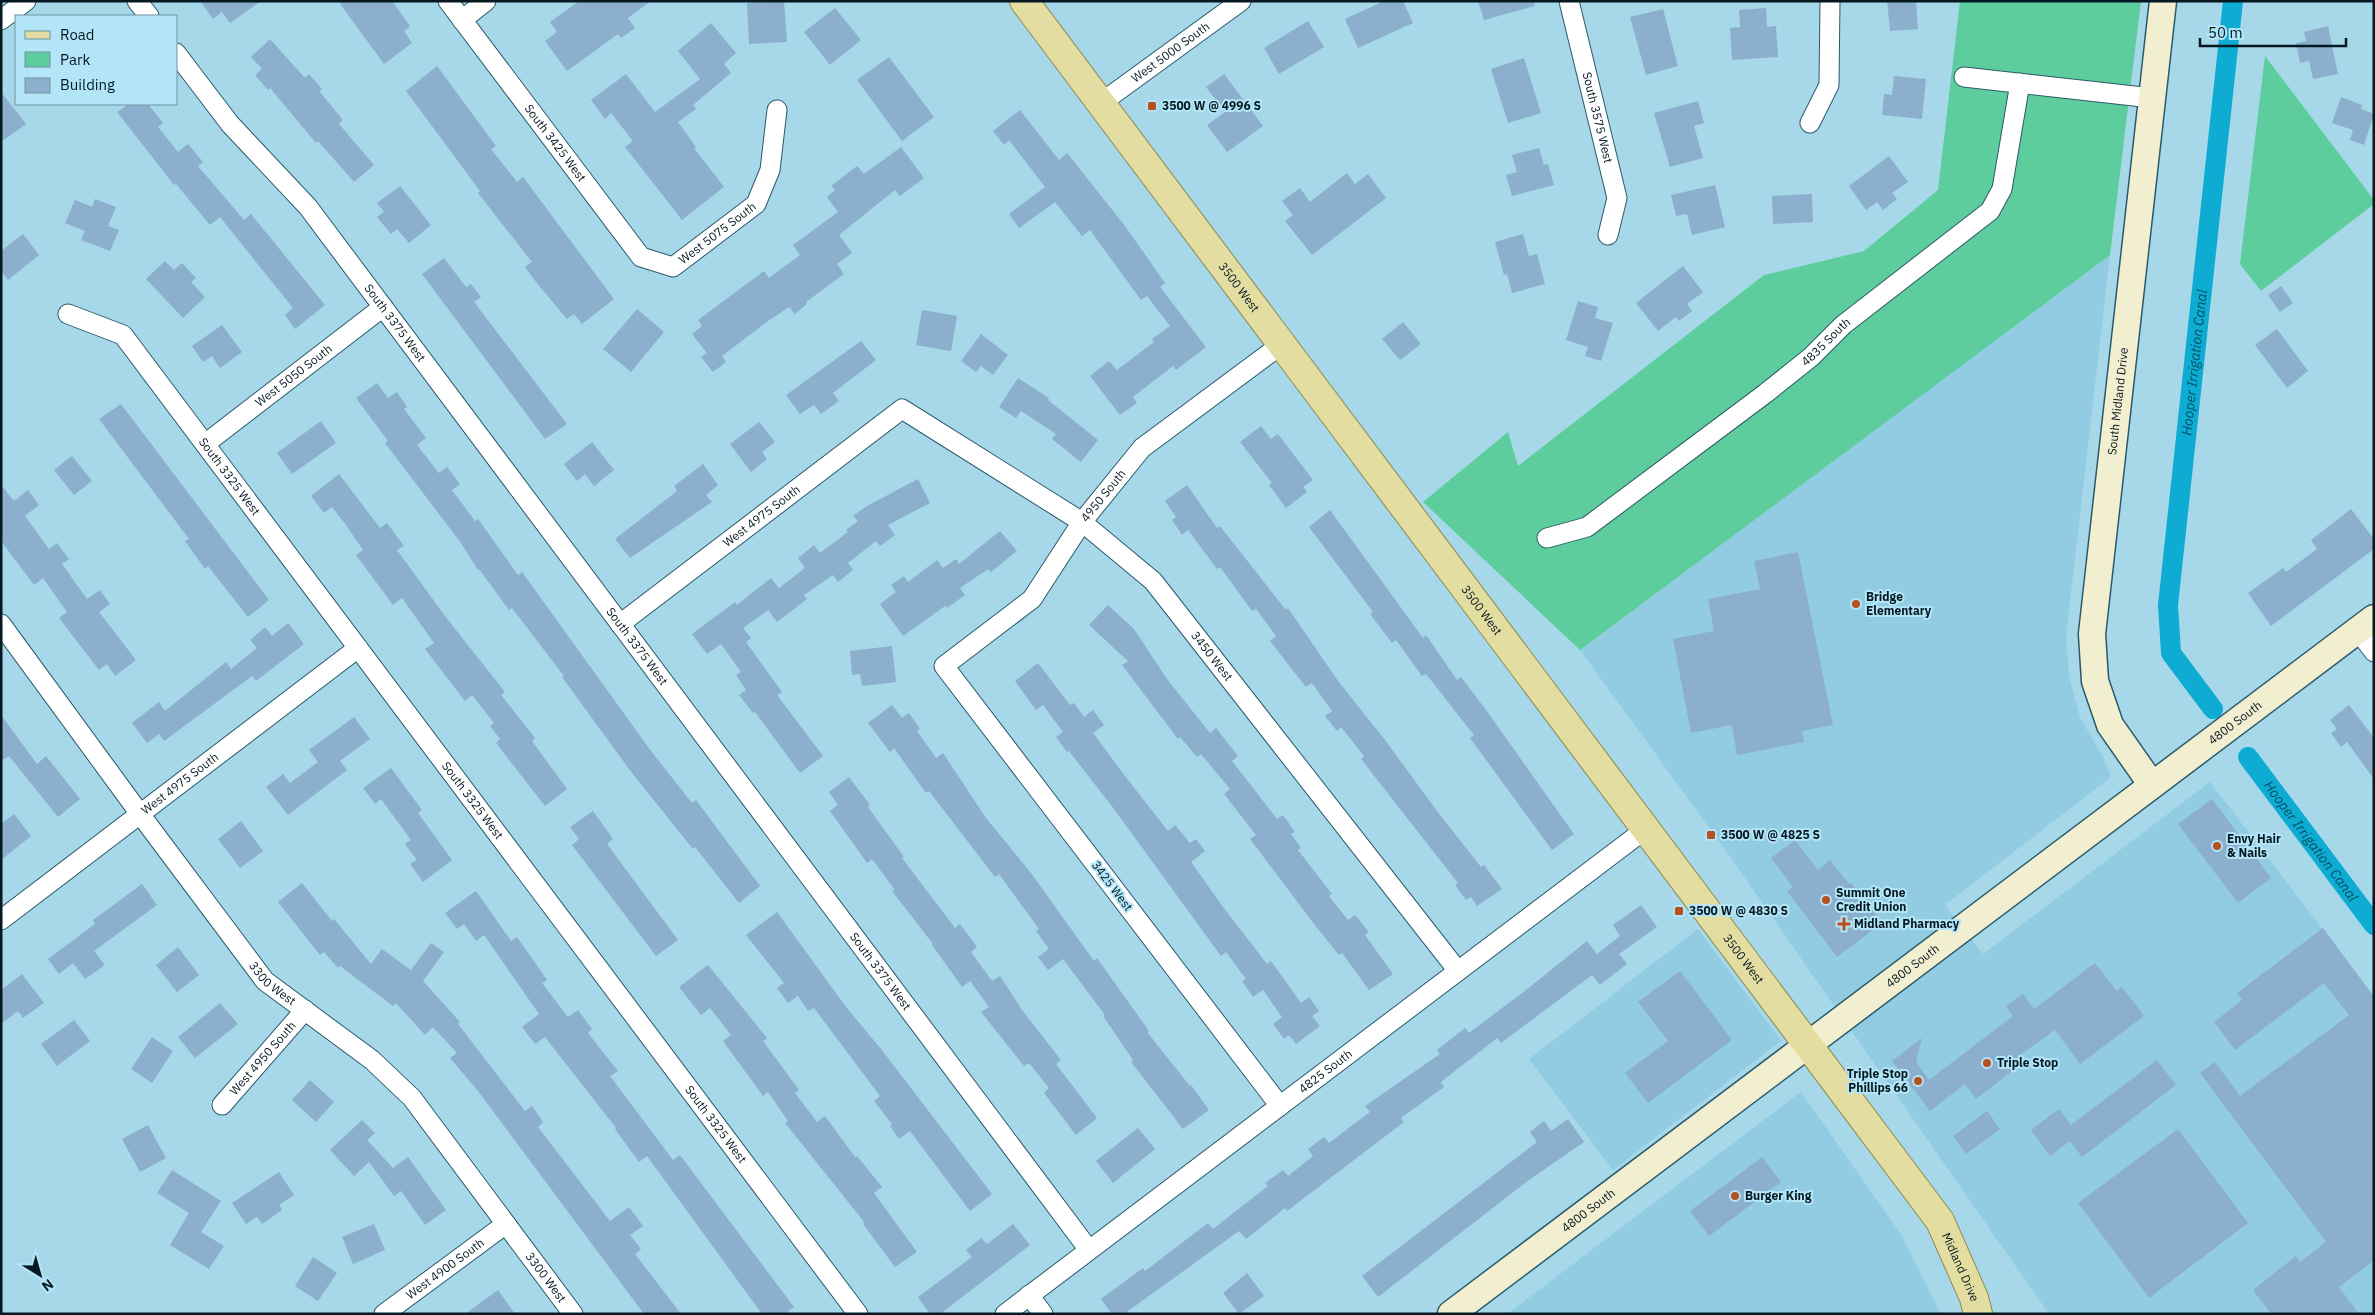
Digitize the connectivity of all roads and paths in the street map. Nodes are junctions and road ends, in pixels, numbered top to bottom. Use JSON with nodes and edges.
{"nodes":[{"id":1,"x":26,"y":1,"type":"edge"},
{"id":2,"x":137,"y":1,"type":"edge"},
{"id":3,"x":448,"y":1,"type":"edge"},
{"id":4,"x":486,"y":1,"type":"edge"},
{"id":5,"x":1024,"y":1,"type":"edge"},
{"id":6,"x":1241,"y":1,"type":"edge"},
{"id":7,"x":1569,"y":1,"type":"edge"},
{"id":8,"x":1830,"y":1,"type":"edge"},
{"id":9,"x":2163,"y":1,"type":"edge"},
{"id":10,"x":148,"y":15,"type":"edge"},
{"id":11,"x":1,"y":20,"type":"edge"},
{"id":12,"x":462,"y":20,"type":"junction"},
{"id":13,"x":178,"y":56,"type":"edge"},
{"id":14,"x":1964,"y":77,"type":"dead end"},
{"id":15,"x":2020,"y":83,"type":"junction"},
{"id":16,"x":2152,"y":98,"type":"junction"},
{"id":17,"x":1101,"y":103,"type":"junction"},
{"id":18,"x":777,"y":110,"type":"dead end"},
{"id":19,"x":1810,"y":123,"type":"dead end"},
{"id":20,"x":1608,"y":234,"type":"dead end"},
{"id":21,"x":673,"y":268,"type":"joint"},
{"id":22,"x":383,"y":307,"type":"junction"},
{"id":23,"x":68,"y":314,"type":"dead end"},
{"id":24,"x":1282,"y":344,"type":"junction"},
{"id":25,"x":902,"y":409,"type":"joint"},
{"id":26,"x":205,"y":444,"type":"junction"},
{"id":27,"x":1082,"y":522,"type":"junction"},
{"id":28,"x":1547,"y":538,"type":"dead end"},
{"id":29,"x":1,"y":624,"type":"edge"},
{"id":30,"x":620,"y":624,"type":"junction"},
{"id":31,"x":2366,"y":625,"type":"edge"},
{"id":32,"x":358,"y":648,"type":"junction"},
{"id":33,"x":2374,"y":652,"type":"edge"},
{"id":34,"x":944,"y":666,"type":"joint"},
{"id":35,"x":2152,"y":785,"type":"junction"},
{"id":36,"x":140,"y":814,"type":"junction"},
{"id":37,"x":1647,"y":828,"type":"junction"},
{"id":38,"x":1,"y":920,"type":"edge"},
{"id":39,"x":1458,"y":971,"type":"junction"},
{"id":40,"x":305,"y":1010,"type":"junction"},
{"id":41,"x":1809,"y":1043,"type":"junction"},
{"id":42,"x":222,"y":1105,"type":"dead end"},
{"id":43,"x":1280,"y":1106,"type":"junction"},
{"id":44,"x":1940,"y":1221,"type":"joint"},
{"id":45,"x":506,"y":1224,"type":"junction"},
{"id":46,"x":1089,"y":1250,"type":"junction"},
{"id":47,"x":1030,"y":1296,"type":"junction"},
{"id":48,"x":384,"y":1314,"type":"edge"},
{"id":49,"x":573,"y":1314,"type":"edge"},
{"id":50,"x":858,"y":1314,"type":"edge"},
{"id":51,"x":1005,"y":1314,"type":"edge"},
{"id":52,"x":1043,"y":1314,"type":"edge"},
{"id":53,"x":1450,"y":1314,"type":"edge"},
{"id":54,"x":1978,"y":1314,"type":"edge"}],
"edges":[{"from":1,"to":11,"type":"street"},
{"from":2,"to":10,"type":"street"},
{"from":3,"to":12,"type":"street","name":"South 3425 West"},
{"from":4,"to":12,"type":"street"},
{"from":5,"to":17,"type":"main road","name":"3500 West"},
{"from":6,"to":17,"type":"street","name":"West 5000 South"},
{"from":7,"to":20,"type":"street","name":"South 3575 West"},
{"from":8,"to":19,"type":"street"},
{"from":9,"to":16,"type":"street","name":"South Midland Drive"},
{"from":12,"to":21,"type":"street","name":"South 3425 West"},
{"from":13,"to":22,"type":"street","name":"South 3375 West"},
{"from":14,"to":15,"type":"street"},
{"from":15,"to":16,"type":"street"},
{"from":15,"to":28,"type":"street","name":"4835 South"},
{"from":16,"to":35,"type":"street","name":"South Midland Drive"},
{"from":17,"to":24,"type":"main road","name":"3500 West"},
{"from":18,"to":21,"type":"street","name":"West 5075 South"},
{"from":22,"to":26,"type":"street","name":"West 5050 South"},
{"from":22,"to":30,"type":"street","name":"South 3375 West"},
{"from":23,"to":26,"type":"street","name":"South 3325 West"},
{"from":24,"to":27,"type":"street","name":"4950 South"},
{"from":24,"to":37,"type":"main road","name":"3500 West"},
{"from":25,"to":27,"type":"street","name":"3450 West"},
{"from":25,"to":30,"type":"street","name":"West 4975 South"},
{"from":26,"to":32,"type":"street","name":"South 3325 West"},
{"from":27,"to":34,"type":"street","name":"4950 South"},
{"from":27,"to":39,"type":"street","name":"3450 West"},
{"from":29,"to":36,"type":"street","name":"3300 West"},
{"from":30,"to":46,"type":"street","name":"South 3375 West"},
{"from":31,"to":33,"type":"street"},
{"from":31,"to":35,"type":"street","name":"4800 South"},
{"from":32,"to":36,"type":"street","name":"West 4975 South"},
{"from":32,"to":50,"type":"street","name":"South 3325 West"},
{"from":34,"to":43,"type":"street","name":"3425 West"},
{"from":35,"to":41,"type":"street","name":"4800 South"},
{"from":36,"to":38,"type":"street","name":"West 4975 South"},
{"from":36,"to":40,"type":"street","name":"3300 West"},
{"from":37,"to":39,"type":"street","name":"4825 South"},
{"from":37,"to":41,"type":"main road","name":"3500 West"},
{"from":39,"to":43,"type":"street","name":"4825 South"},
{"from":40,"to":42,"type":"street","name":"West 4950 South"},
{"from":40,"to":45,"type":"street","name":"3300 West"},
{"from":41,"to":44,"type":"main road","name":"3500 West"},
{"from":41,"to":53,"type":"street","name":"4800 South"},
{"from":43,"to":46,"type":"street","name":"4825 South"},
{"from":44,"to":54,"type":"main road","name":"Midland Drive"},
{"from":45,"to":48,"type":"street","name":"West 4900 South"},
{"from":45,"to":49,"type":"street","name":"3300 West"},
{"from":46,"to":47,"type":"street","name":"4825 South"},
{"from":47,"to":51,"type":"street","name":"4825 South"},
{"from":47,"to":52,"type":"street"}]}
